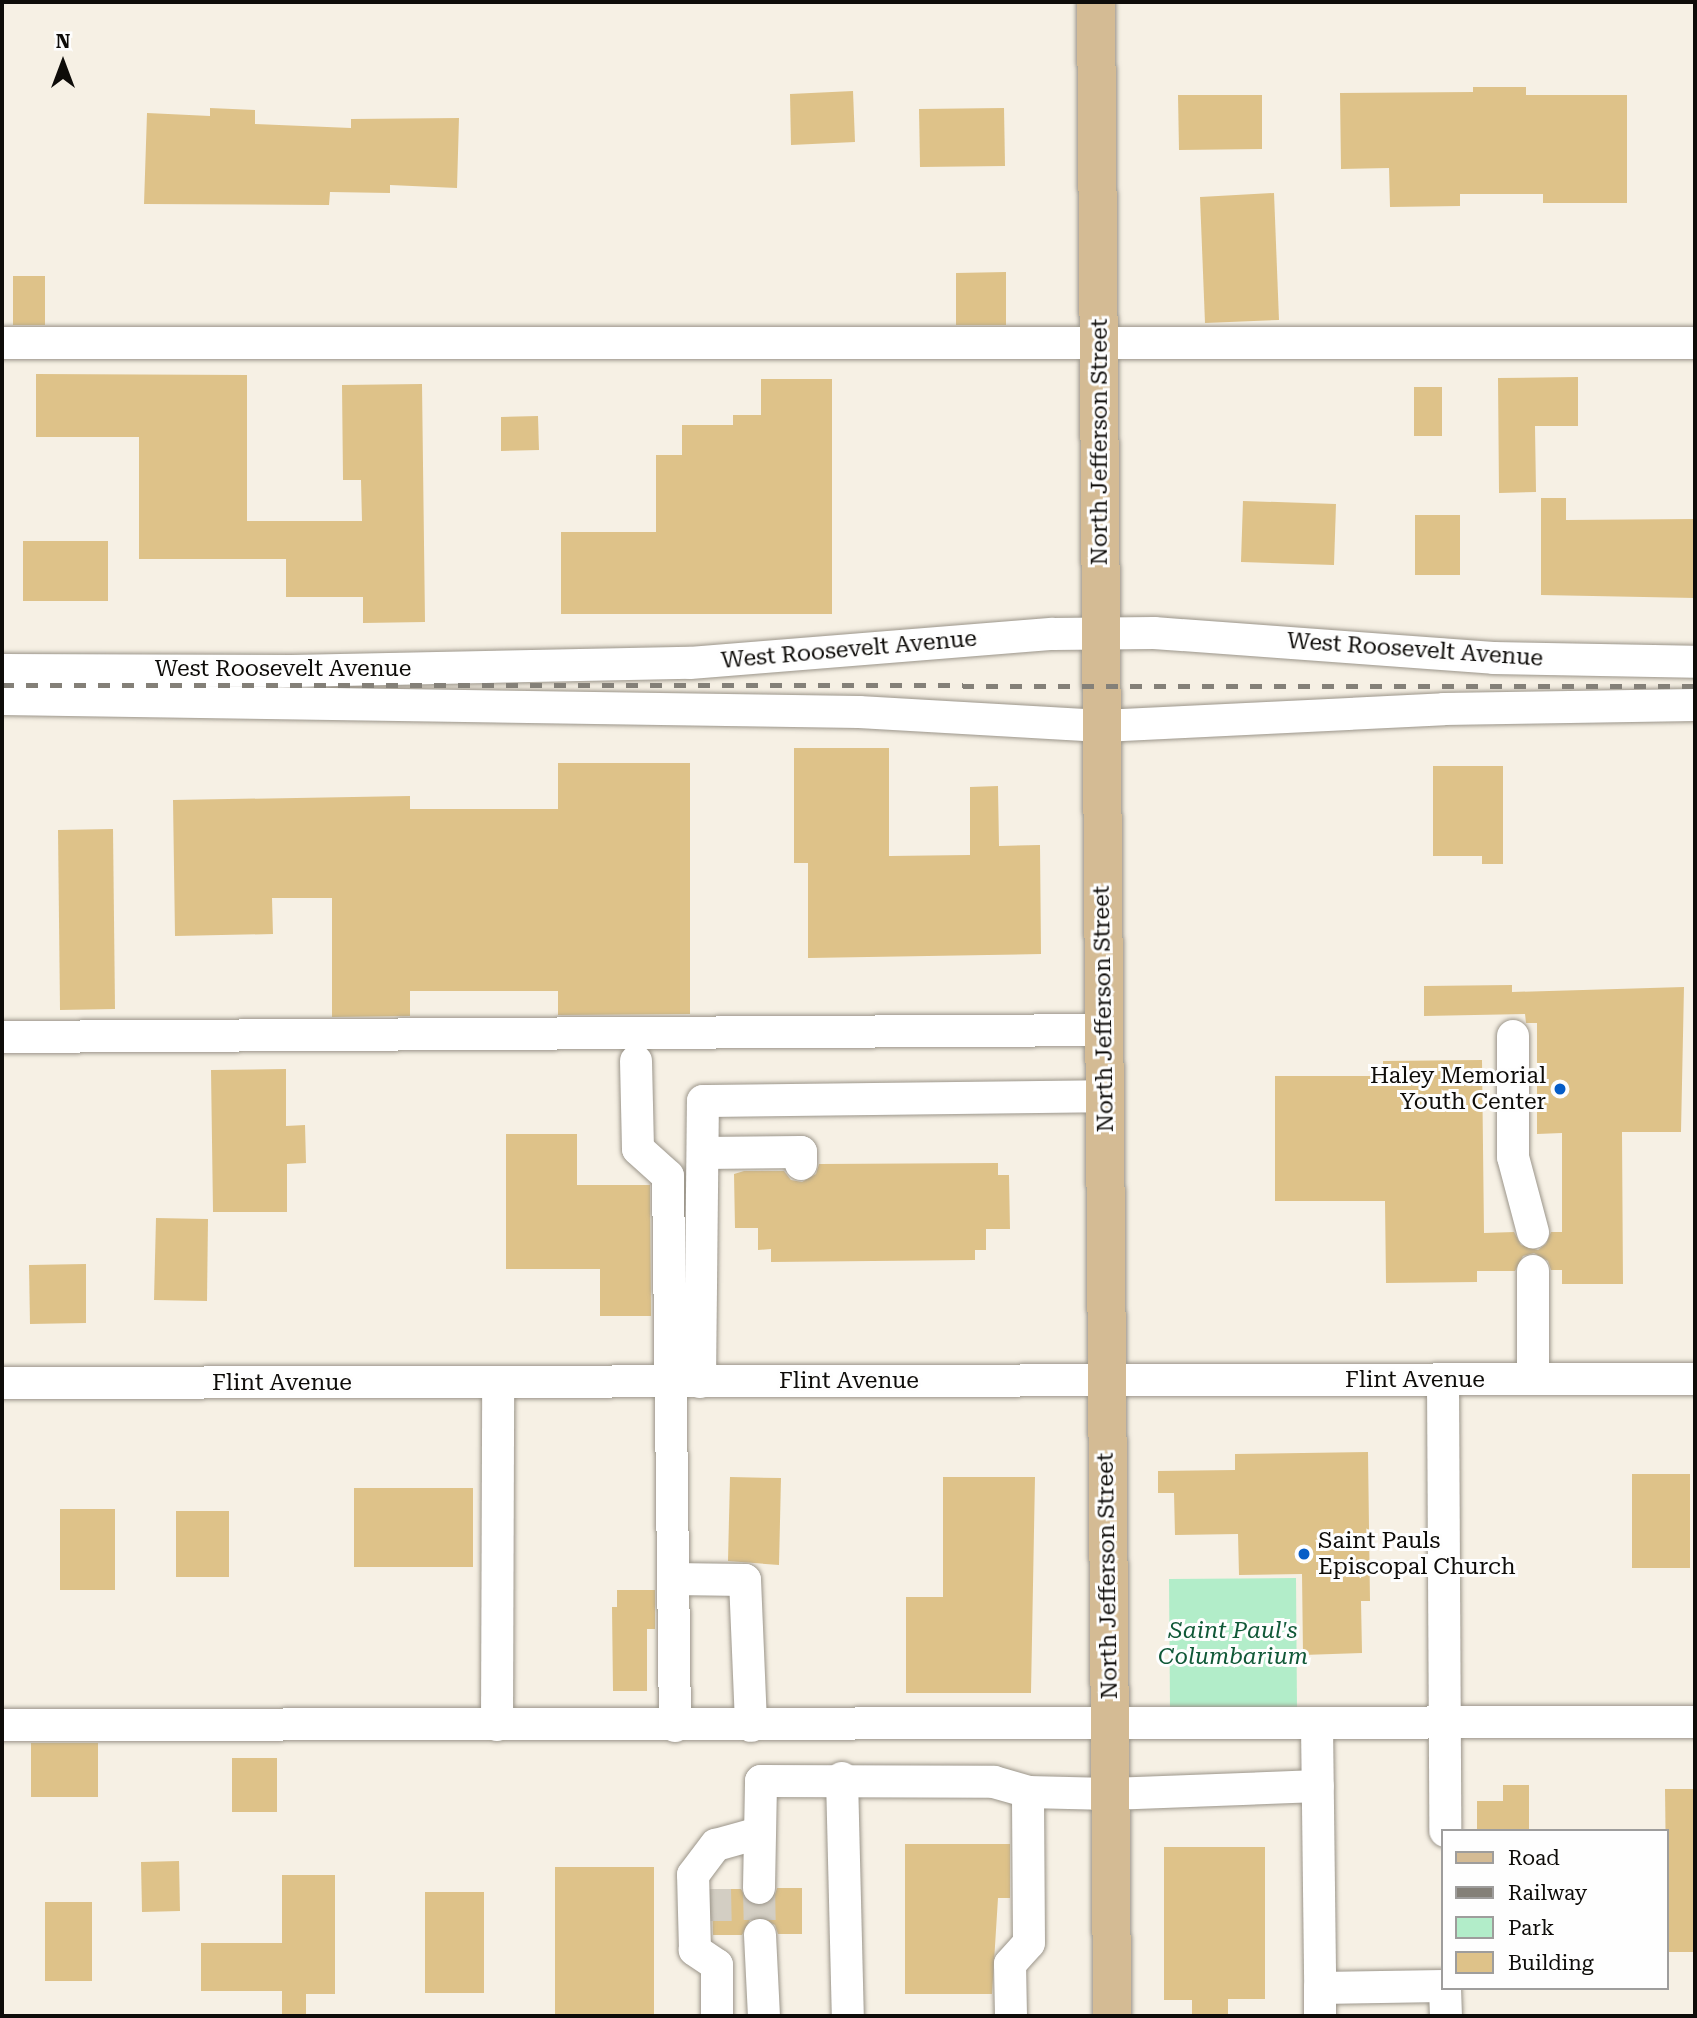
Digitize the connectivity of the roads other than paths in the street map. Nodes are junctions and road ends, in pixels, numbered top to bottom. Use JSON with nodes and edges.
{"nodes":[{"id":1,"x":1096,"y":2,"type":"edge"},
{"id":2,"x":1695,"y":342,"type":"edge"},
{"id":3,"x":2,"y":344,"type":"edge"},
{"id":4,"x":1099,"y":344,"type":"junction"},
{"id":5,"x":1101,"y":634,"type":"junction"},
{"id":6,"x":1695,"y":662,"type":"edge"},
{"id":7,"x":2,"y":670,"type":"edge"},
{"id":8,"x":2,"y":699,"type":"edge"},
{"id":9,"x":1695,"y":705,"type":"edge"},
{"id":10,"x":1102,"y":726,"type":"junction"},
{"id":11,"x":1104,"y":1030,"type":"junction"},
{"id":12,"x":1513,"y":1036,"type":"dead end"},
{"id":13,"x":2,"y":1037,"type":"edge"},
{"id":14,"x":636,"y":1061,"type":"dead end"},
{"id":15,"x":1106,"y":1096,"type":"junction"},
{"id":16,"x":703,"y":1153,"type":"junction"},
{"id":17,"x":801,"y":1164,"type":"dead end"},
{"id":18,"x":1533,"y":1232,"type":"dead end"},
{"id":19,"x":1533,"y":1271,"type":"dead end"},
{"id":20,"x":1533,"y":1379,"type":"junction"},
{"id":21,"x":1695,"y":1379,"type":"edge"},
{"id":22,"x":1443,"y":1380,"type":"junction"},
{"id":23,"x":1106,"y":1381,"type":"junction"},
{"id":24,"x":498,"y":1382,"type":"junction"},
{"id":25,"x":687,"y":1382,"type":"junction"},
{"id":26,"x":2,"y":1383,"type":"edge"},
{"id":27,"x":673,"y":1579,"type":"junction"},
{"id":28,"x":1695,"y":1722,"type":"edge"},
{"id":29,"x":1445,"y":1724,"type":"junction"},
{"id":30,"x":2,"y":1725,"type":"edge"},
{"id":31,"x":1317,"y":1725,"type":"junction"},
{"id":32,"x":497,"y":1726,"type":"junction"},
{"id":33,"x":675,"y":1726,"type":"junction"},
{"id":34,"x":751,"y":1726,"type":"junction"},
{"id":35,"x":1109,"y":1726,"type":"junction"},
{"id":36,"x":842,"y":1778,"type":"junction"},
{"id":37,"x":1318,"y":1786,"type":"junction"},
{"id":38,"x":1028,"y":1792,"type":"junction"},
{"id":39,"x":1110,"y":1794,"type":"junction"},
{"id":40,"x":1445,"y":1829,"type":"edge"},
{"id":41,"x":759,"y":1833,"type":"junction"},
{"id":42,"x":716,"y":1845,"type":"junction"},
{"id":43,"x":759,"y":1888,"type":"tunnel mouth"},
{"id":44,"x":715,"y":1889,"type":"tunnel mouth"},
{"id":45,"x":760,"y":1935,"type":"tunnel mouth"},
{"id":46,"x":1442,"y":1987,"type":"edge"},
{"id":47,"x":1444,"y":1990,"type":"edge"},
{"id":48,"x":1320,"y":2002,"type":"edge"},
{"id":49,"x":717,"y":2016,"type":"edge"},
{"id":50,"x":764,"y":2016,"type":"edge"},
{"id":51,"x":848,"y":2016,"type":"edge"},
{"id":52,"x":1011,"y":2016,"type":"edge"},
{"id":53,"x":1112,"y":2016,"type":"edge"},
{"id":54,"x":1446,"y":2016,"type":"edge"}],
"edges":[{"from":1,"to":4,"type":"main road","name":"North Jefferson Street"},
{"from":2,"to":4,"type":"street"},
{"from":3,"to":4,"type":"street"},
{"from":4,"to":5,"type":"main road","name":"North Jefferson Street"},
{"from":5,"to":6,"type":"street","name":"West Roosevelt Avenue"},
{"from":5,"to":7,"type":"street","name":"West Roosevelt Avenue"},
{"from":5,"to":10,"type":"main road","name":"North Jefferson Street"},
{"from":8,"to":10,"type":"street","name":"West Roosevelt Avenue"},
{"from":9,"to":10,"type":"street","name":"West Roosevelt Avenue"},
{"from":10,"to":11,"type":"main road","name":"North Jefferson Street"},
{"from":11,"to":13,"type":"street"},
{"from":11,"to":15,"type":"main road","name":"North Jefferson Street"},
{"from":12,"to":18,"type":"street"},
{"from":14,"to":25,"type":"street"},
{"from":15,"to":16,"type":"street"},
{"from":15,"to":23,"type":"main road","name":"North Jefferson Street"},
{"from":16,"to":17,"type":"street"},
{"from":16,"to":25,"type":"street"},
{"from":19,"to":20,"type":"street"},
{"from":20,"to":21,"type":"street","name":"Flint Avenue"},
{"from":20,"to":22,"type":"street","name":"Flint Avenue"},
{"from":22,"to":23,"type":"street","name":"Flint Avenue"},
{"from":22,"to":29,"type":"street"},
{"from":23,"to":25,"type":"street","name":"Flint Avenue"},
{"from":23,"to":35,"type":"main road","name":"North Jefferson Street"},
{"from":24,"to":25,"type":"street","name":"Flint Avenue"},
{"from":24,"to":26,"type":"street","name":"Flint Avenue"},
{"from":24,"to":32,"type":"street"},
{"from":25,"to":27,"type":"street"},
{"from":27,"to":33,"type":"street"},
{"from":27,"to":34,"type":"street"},
{"from":28,"to":29,"type":"street"},
{"from":29,"to":31,"type":"street"},
{"from":29,"to":40,"type":"street"},
{"from":30,"to":32,"type":"street"},
{"from":31,"to":35,"type":"street"},
{"from":31,"to":37,"type":"street"},
{"from":32,"to":33,"type":"street"},
{"from":33,"to":34,"type":"street"},
{"from":34,"to":35,"type":"street"},
{"from":35,"to":39,"type":"main road","name":"North Jefferson Street"},
{"from":36,"to":38,"type":"street"},
{"from":36,"to":41,"type":"street"},
{"from":36,"to":51,"type":"street"},
{"from":37,"to":39,"type":"street"},
{"from":37,"to":48,"type":"street"},
{"from":38,"to":39,"type":"street"},
{"from":38,"to":52,"type":"street"},
{"from":39,"to":53,"type":"main road","name":"North Jefferson Street"},
{"from":41,"to":42,"type":"street"},
{"from":41,"to":43,"type":"street"},
{"from":42,"to":44,"type":"street"},
{"from":42,"to":49,"type":"street"},
{"from":45,"to":50,"type":"street"},
{"from":46,"to":48,"type":"street"},
{"from":47,"to":54,"type":"street"}]}
